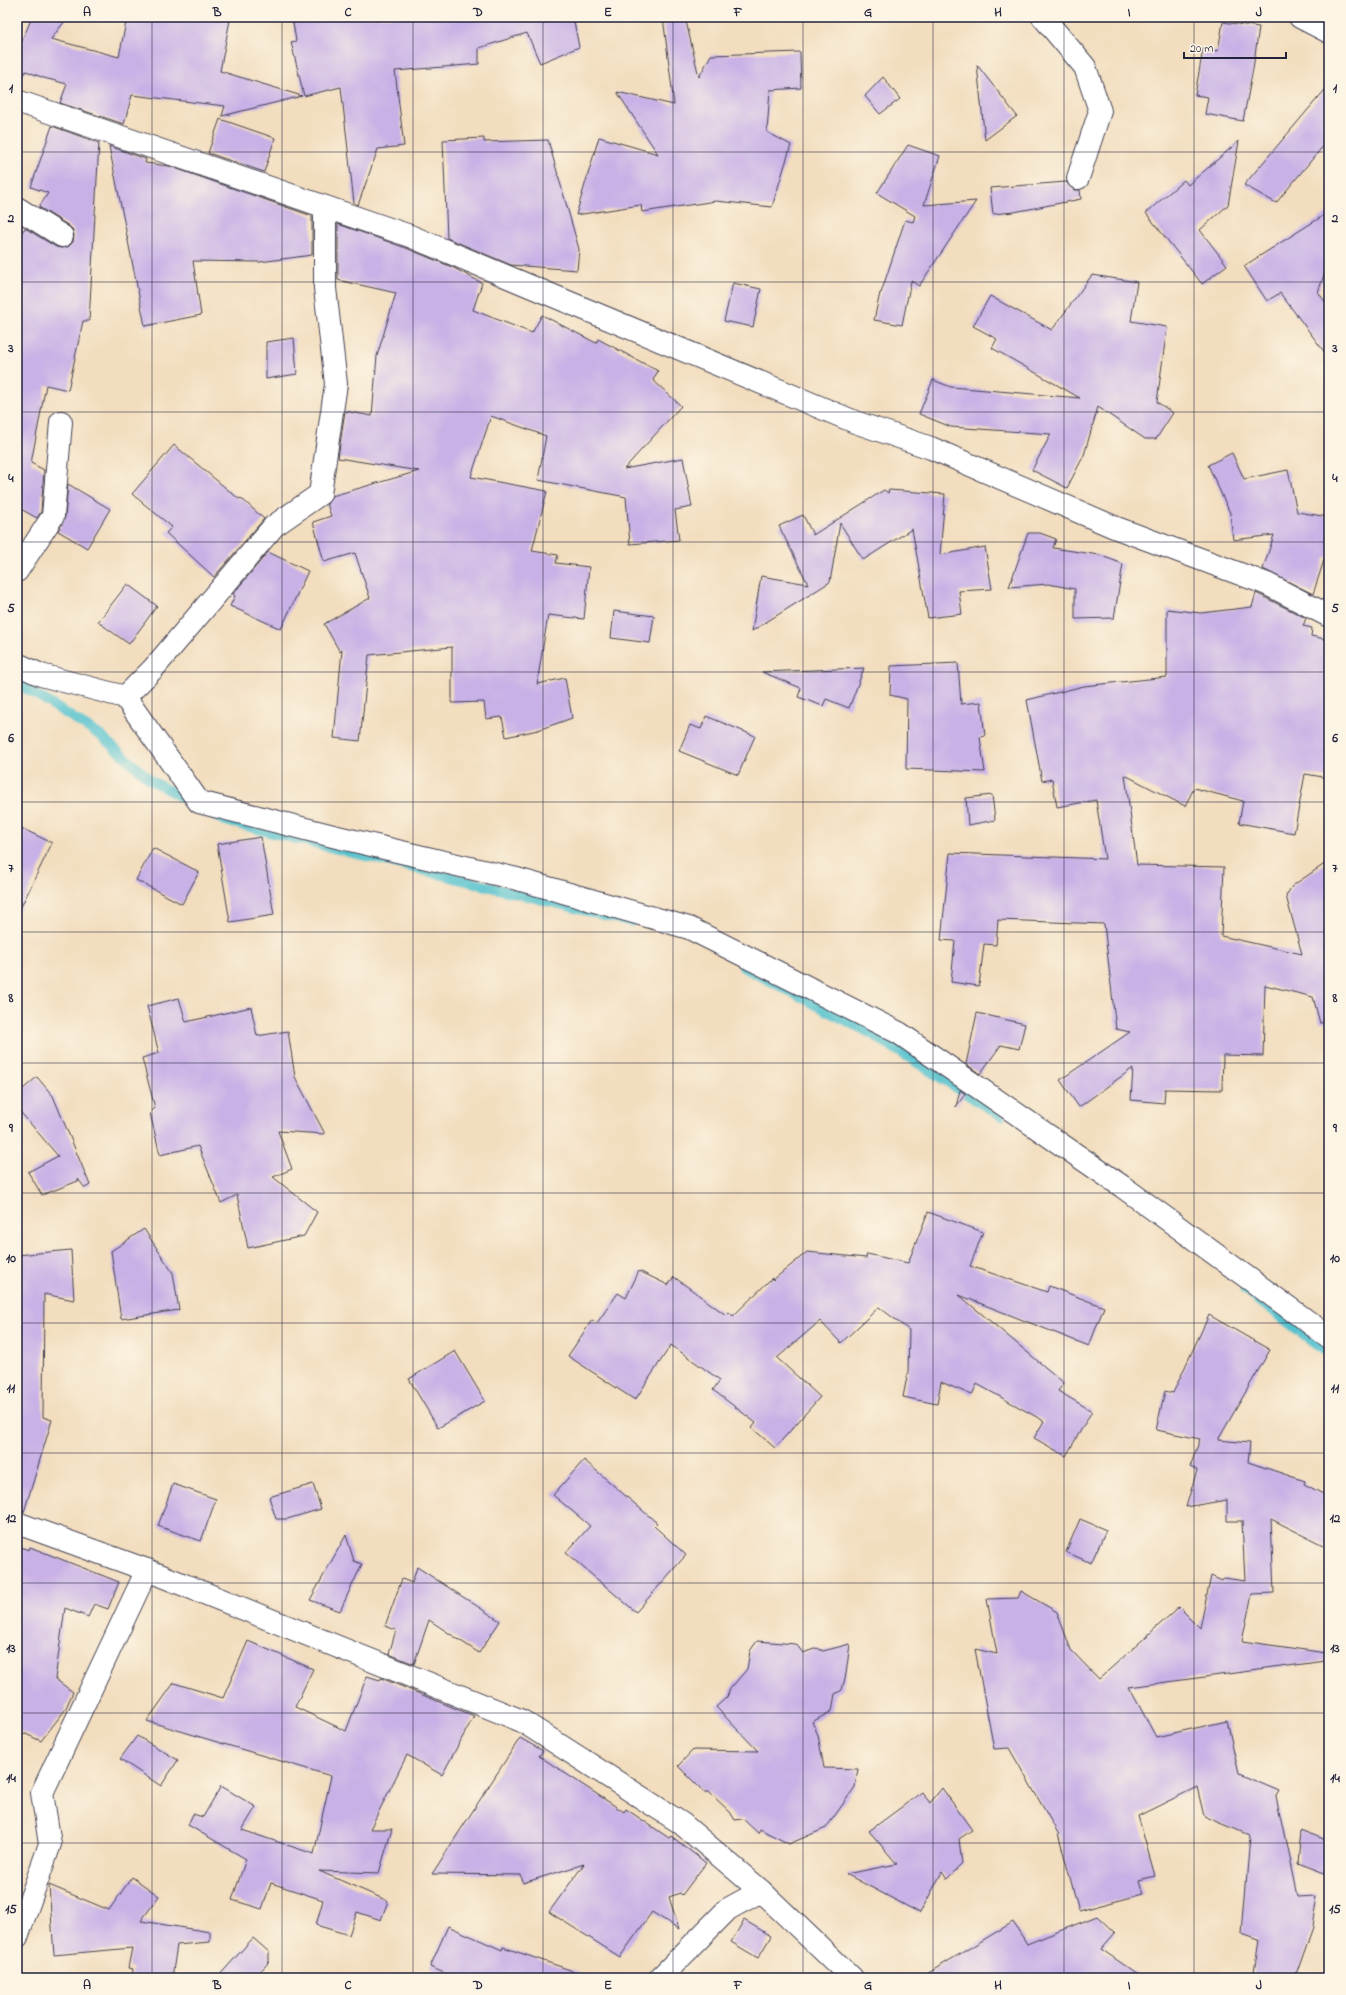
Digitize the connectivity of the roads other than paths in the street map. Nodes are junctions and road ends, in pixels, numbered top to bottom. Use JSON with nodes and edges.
{"nodes":[{"id":1,"x":1043,"y":17,"type":"edge"},
{"id":2,"x":1300,"y":17,"type":"edge"},
{"id":3,"x":1329,"y":32,"type":"edge"},
{"id":4,"x":17,"y":101,"type":"edge"},
{"id":5,"x":1078,"y":178,"type":"dead end"},
{"id":6,"x":325,"y":207,"type":"junction"},
{"id":7,"x":17,"y":208,"type":"edge"},
{"id":8,"x":62,"y":236,"type":"dead end"},
{"id":9,"x":61,"y":422,"type":"dead end"},
{"id":10,"x":17,"y":571,"type":"edge"},
{"id":11,"x":1329,"y":616,"type":"edge"},
{"id":12,"x":17,"y":664,"type":"edge"},
{"id":13,"x":125,"y":697,"type":"junction"},
{"id":14,"x":1329,"y":1338,"type":"edge"},
{"id":15,"x":17,"y":1523,"type":"edge"},
{"id":16,"x":147,"y":1570,"type":"junction"},
{"id":17,"x":761,"y":1891,"type":"junction"},
{"id":18,"x":17,"y":1937,"type":"edge"},
{"id":19,"x":660,"y":1978,"type":"edge"},
{"id":20,"x":852,"y":1978,"type":"edge"}],
"edges":[{"from":1,"to":5,"type":"street"},
{"from":2,"to":3,"type":"street"},
{"from":4,"to":6,"type":"street"},
{"from":6,"to":11,"type":"street"},
{"from":6,"to":13,"type":"street"},
{"from":7,"to":8,"type":"street"},
{"from":9,"to":10,"type":"street"},
{"from":12,"to":13,"type":"street"},
{"from":13,"to":14,"type":"street"},
{"from":15,"to":16,"type":"street"},
{"from":16,"to":17,"type":"street"},
{"from":16,"to":18,"type":"street"},
{"from":17,"to":19,"type":"street"},
{"from":17,"to":20,"type":"street"}]}
